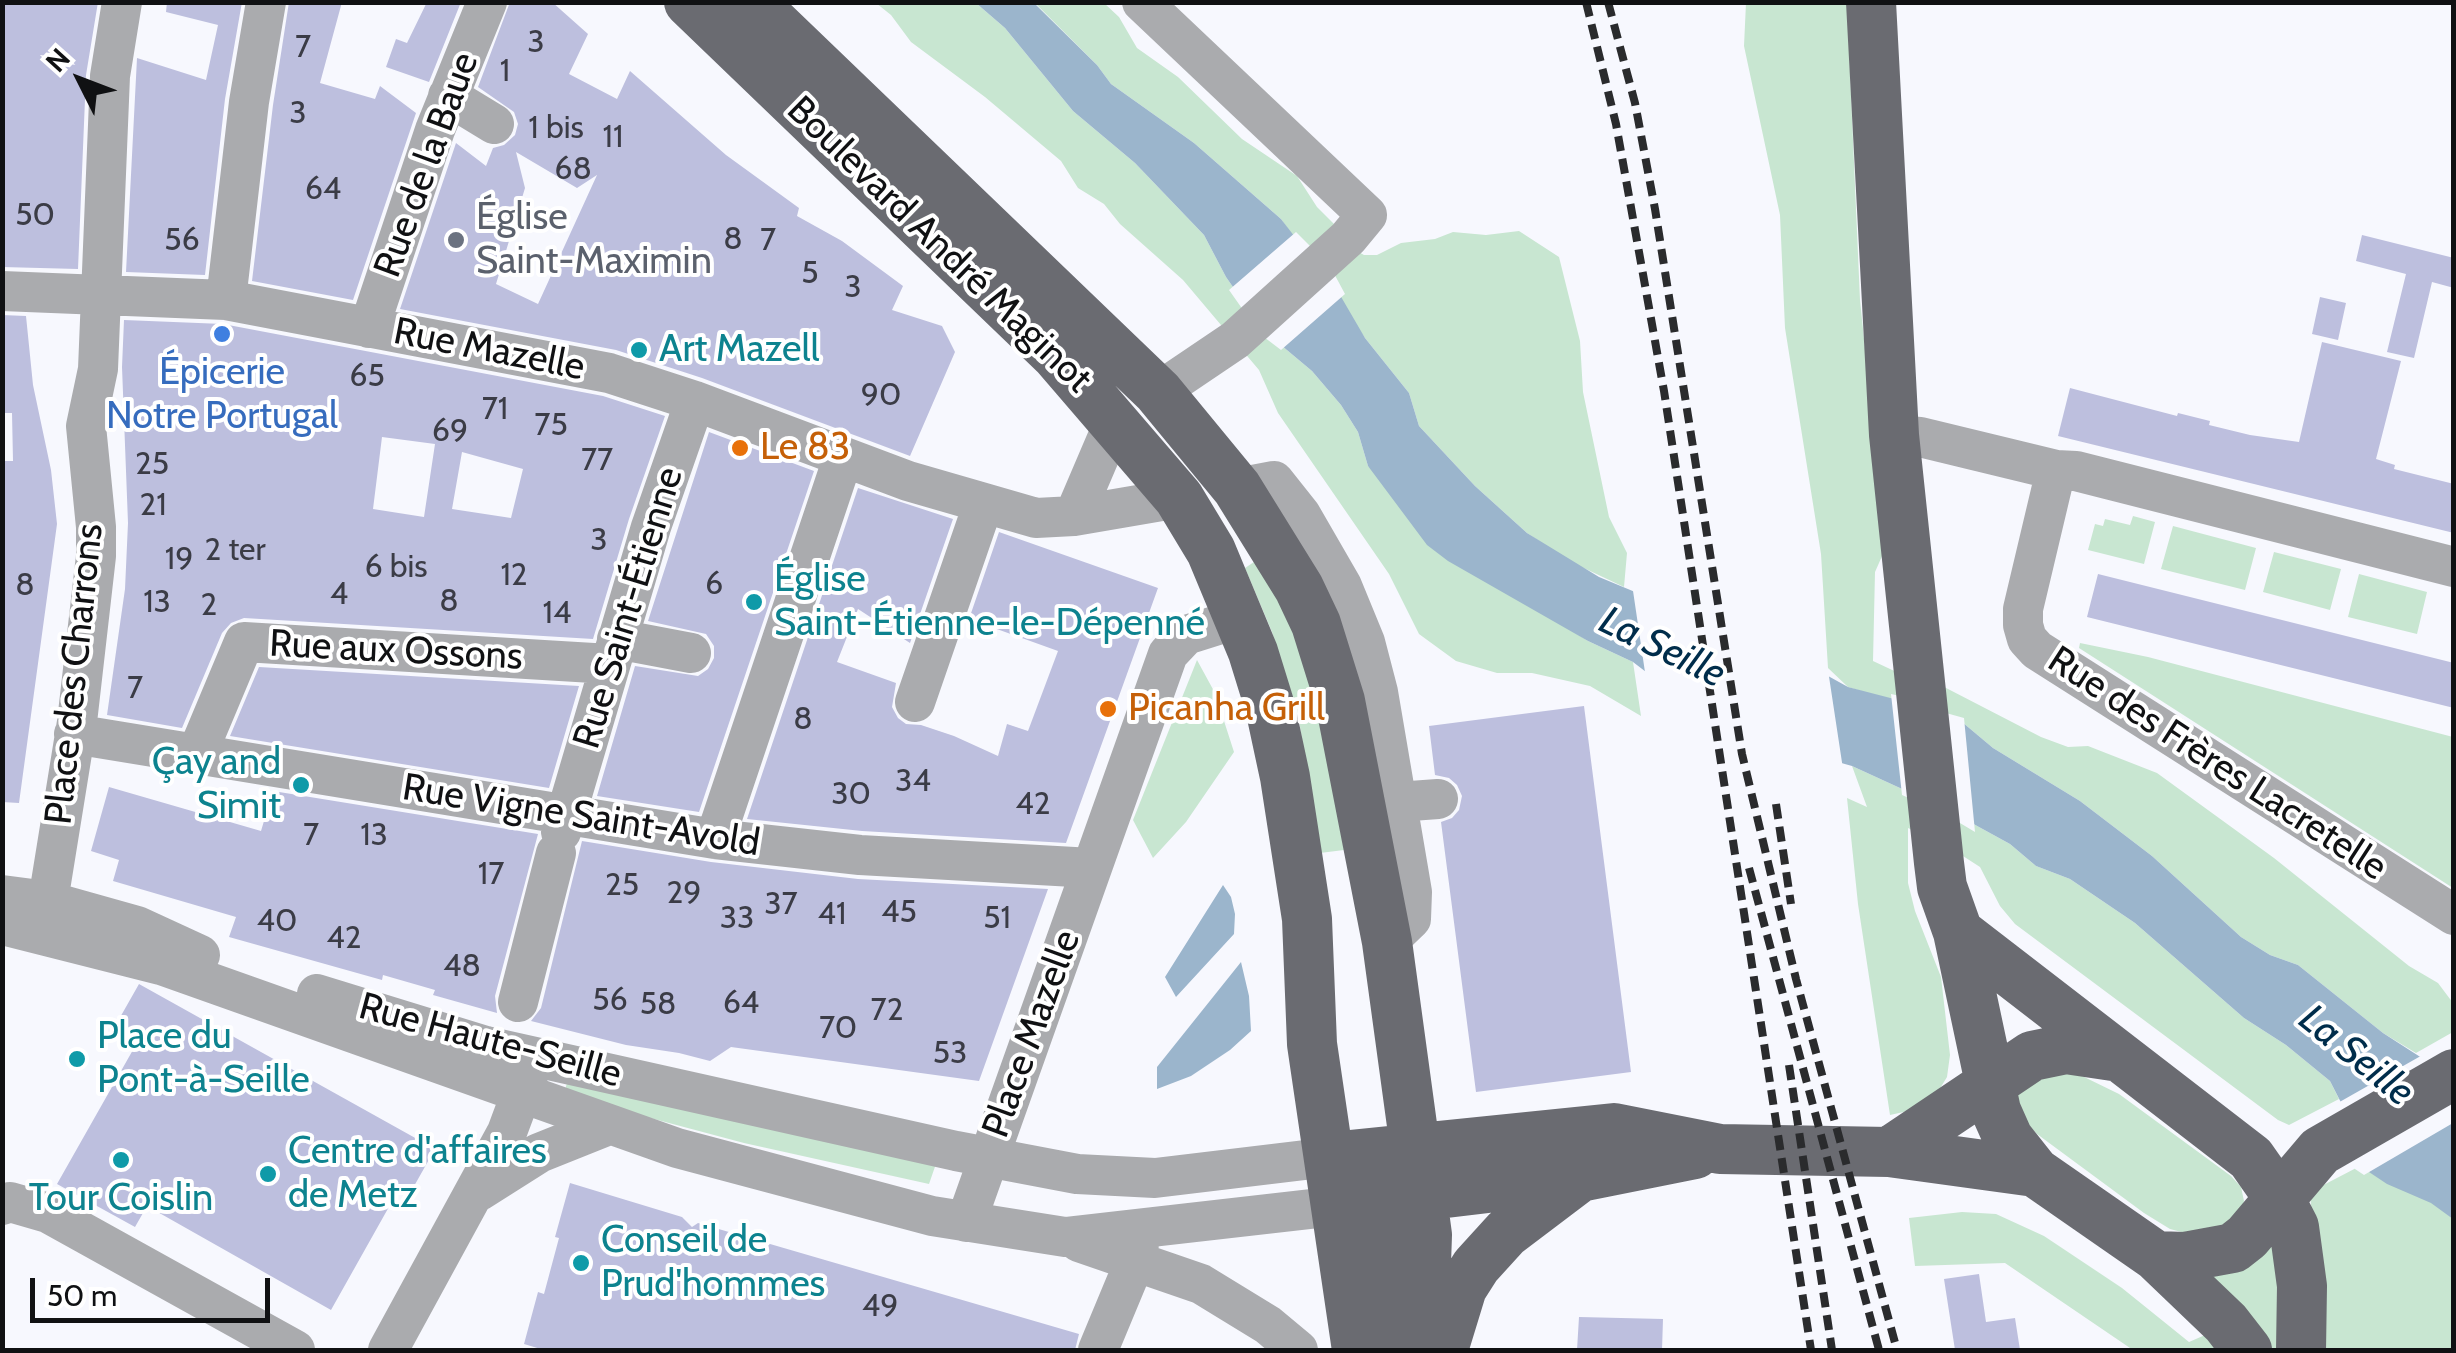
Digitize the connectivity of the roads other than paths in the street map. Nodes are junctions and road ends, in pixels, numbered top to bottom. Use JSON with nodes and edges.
{"nodes":[{"id":1,"x":122,"y":2,"type":"edge"},
{"id":2,"x":266,"y":2,"type":"edge"},
{"id":3,"x":487,"y":2,"type":"edge"},
{"id":4,"x":689,"y":2,"type":"edge"},
{"id":5,"x":752,"y":2,"type":"edge"},
{"id":6,"x":1142,"y":2,"type":"edge"},
{"id":7,"x":1871,"y":2,"type":"edge"},
{"id":8,"x":441,"y":113,"type":"junction"},
{"id":9,"x":494,"y":124,"type":"dead end"},
{"id":10,"x":2,"y":291,"type":"edge"},
{"id":11,"x":100,"y":294,"type":"junction"},
{"id":12,"x":226,"y":300,"type":"junction"},
{"id":13,"x":369,"y":328,"type":"junction"},
{"id":14,"x":1158,"y":392,"type":"junction"},
{"id":15,"x":694,"y":401,"type":"junction"},
{"id":16,"x":1115,"y":420,"type":"junction"},
{"id":17,"x":1894,"y":435,"type":"junction"},
{"id":18,"x":843,"y":458,"type":"junction"},
{"id":19,"x":2056,"y":470,"type":"junction"},
{"id":20,"x":1237,"y":488,"type":"junction"},
{"id":21,"x":1179,"y":498,"type":"junction"},
{"id":22,"x":982,"y":506,"type":"junction"},
{"id":23,"x":1074,"y":516,"type":"junction"},
{"id":24,"x":2454,"y":567,"type":"edge"},
{"id":25,"x":1240,"y":618,"type":"junction"},
{"id":26,"x":613,"y":652,"type":"junction"},
{"id":27,"x":691,"y":653,"type":"dead end"},
{"id":28,"x":915,"y":702,"type":"dead end"},
{"id":29,"x":75,"y":728,"type":"junction"},
{"id":30,"x":197,"y":754,"type":"junction"},
{"id":31,"x":1438,"y":799,"type":"dead end"},
{"id":32,"x":1397,"y":802,"type":"junction"},
{"id":33,"x":561,"y":834,"type":"junction"},
{"id":34,"x":715,"y":839,"type":"junction"},
{"id":35,"x":1092,"y":868,"type":"junction"},
{"id":36,"x":2,"y":895,"type":"edge"},
{"id":37,"x":2454,"y":915,"type":"edge"},
{"id":38,"x":45,"y":918,"type":"junction"},
{"id":39,"x":2,"y":925,"type":"edge"},
{"id":40,"x":1958,"y":932,"type":"junction"},
{"id":41,"x":1387,"y":942,"type":"junction"},
{"id":42,"x":518,"y":1002,"type":"dead end"},
{"id":43,"x":534,"y":1056,"type":"junction"},
{"id":44,"x":2120,"y":1057,"type":"junction"},
{"id":45,"x":2454,"y":1074,"type":"edge"},
{"id":46,"x":1990,"y":1083,"type":"junction"},
{"id":47,"x":522,"y":1095,"type":"junction"},
{"id":48,"x":609,"y":1125,"type":"junction"},
{"id":49,"x":1720,"y":1149,"type":"junction"},
{"id":50,"x":2320,"y":1151,"type":"junction"},
{"id":51,"x":1888,"y":1152,"type":"junction"},
{"id":52,"x":987,"y":1158,"type":"junction"},
{"id":53,"x":2251,"y":1158,"type":"junction"},
{"id":54,"x":2035,"y":1172,"type":"junction"},
{"id":55,"x":1374,"y":1177,"type":"junction"},
{"id":56,"x":1580,"y":1177,"type":"junction"},
{"id":57,"x":1155,"y":1178,"type":"junction"},
{"id":58,"x":475,"y":1195,"type":"junction"},
{"id":59,"x":2279,"y":1198,"type":"junction"},
{"id":60,"x":6,"y":1204,"type":"edge"},
{"id":61,"x":966,"y":1222,"type":"junction"},
{"id":62,"x":1139,"y":1245,"type":"junction"},
{"id":63,"x":2156,"y":1256,"type":"junction"},
{"id":64,"x":290,"y":1348,"type":"edge"},
{"id":65,"x":388,"y":1350,"type":"edge"},
{"id":66,"x":1098,"y":1350,"type":"edge"},
{"id":67,"x":1298,"y":1350,"type":"edge"},
{"id":68,"x":1356,"y":1350,"type":"edge"},
{"id":69,"x":1402,"y":1350,"type":"edge"},
{"id":70,"x":1424,"y":1350,"type":"edge"},
{"id":71,"x":1444,"y":1350,"type":"edge"},
{"id":72,"x":2247,"y":1350,"type":"edge"},
{"id":73,"x":2301,"y":1350,"type":"edge"}],
"edges":[{"from":1,"to":11,"type":"street","name":"Place des Charrons"},
{"from":2,"to":12,"type":"street"},
{"from":3,"to":8,"type":"street","name":"Rue de la Baue"},
{"from":4,"to":16,"type":"main road","name":"Boulevard André Maginot"},
{"from":5,"to":14,"type":"main road","name":"Boulevard André Maginot"},
{"from":6,"to":14,"type":"street"},
{"from":7,"to":17,"type":"main road"},
{"from":8,"to":9,"type":"street"},
{"from":8,"to":13,"type":"street","name":"Rue de la Baue"},
{"from":10,"to":11,"type":"street","name":"Rue Mazelle"},
{"from":11,"to":12,"type":"street","name":"Rue Mazelle"},
{"from":11,"to":29,"type":"street","name":"Place des Charrons"},
{"from":12,"to":13,"type":"street","name":"Rue Mazelle"},
{"from":13,"to":15,"type":"street","name":"Rue Mazelle"},
{"from":14,"to":16,"type":"main road"},
{"from":14,"to":20,"type":"main road","name":"Boulevard André Maginot"},
{"from":15,"to":18,"type":"street","name":"Rue Mazelle"},
{"from":15,"to":26,"type":"street","name":"Rue Saint-Étienne"},
{"from":16,"to":21,"type":"main road","name":"Boulevard André Maginot"},
{"from":16,"to":23,"type":"street"},
{"from":17,"to":19,"type":"street"},
{"from":17,"to":40,"type":"main road"},
{"from":18,"to":22,"type":"street","name":"Rue Mazelle"},
{"from":18,"to":34,"type":"street"},
{"from":19,"to":24,"type":"street"},
{"from":19,"to":37,"type":"street","name":"Rue des Frères Lacretelle"},
{"from":20,"to":21,"type":"main road"},
{"from":20,"to":32,"type":"street"},
{"from":20,"to":41,"type":"main road"},
{"from":21,"to":23,"type":"street","name":"Rue Mazelle"},
{"from":21,"to":25,"type":"main road"},
{"from":22,"to":23,"type":"street","name":"Rue Mazelle"},
{"from":22,"to":28,"type":"street"},
{"from":25,"to":35,"type":"street","name":"Place Mazelle"},
{"from":25,"to":55,"type":"main road"},
{"from":26,"to":27,"type":"street"},
{"from":26,"to":30,"type":"street","name":"Rue aux Ossons"},
{"from":26,"to":33,"type":"street","name":"Rue Saint-Étienne"},
{"from":29,"to":30,"type":"street","name":"Rue Vigne Saint-Avold"},
{"from":29,"to":38,"type":"street","name":"Place des Charrons"},
{"from":30,"to":33,"type":"street","name":"Rue Vigne Saint-Avold"},
{"from":31,"to":32,"type":"street"},
{"from":32,"to":41,"type":"street"},
{"from":33,"to":34,"type":"street","name":"Rue Vigne Saint-Avold"},
{"from":33,"to":42,"type":"street","name":"Rue Saint-Étienne"},
{"from":34,"to":35,"type":"street","name":"Rue Vigne Saint-Avold"},
{"from":35,"to":52,"type":"street","name":"Place Mazelle"},
{"from":36,"to":38,"type":"street","name":"Rue Haute-Seille"},
{"from":38,"to":39,"type":"street","name":"Rue Haute-Seille"},
{"from":38,"to":43,"type":"street","name":"Rue Haute-Seille"},
{"from":38,"to":47,"type":"street","name":"Rue Haute-Seille"},
{"from":40,"to":44,"type":"main road"},
{"from":40,"to":46,"type":"main road"},
{"from":41,"to":55,"type":"main road"},
{"from":43,"to":47,"type":"street"},
{"from":43,"to":52,"type":"street","name":"Rue Haute-Seille"},
{"from":44,"to":46,"type":"main road"},
{"from":44,"to":53,"type":"main road"},
{"from":45,"to":50,"type":"main road"},
{"from":46,"to":51,"type":"main road"},
{"from":46,"to":54,"type":"main road"},
{"from":47,"to":48,"type":"street","name":"Rue Haute-Seille"},
{"from":47,"to":58,"type":"street"},
{"from":48,"to":58,"type":"street"},
{"from":48,"to":61,"type":"street","name":"Rue Haute-Seille"},
{"from":49,"to":51,"type":"main road"},
{"from":49,"to":55,"type":"main road"},
{"from":49,"to":56,"type":"main road"},
{"from":50,"to":53,"type":"main road"},
{"from":50,"to":59,"type":"main road"},
{"from":51,"to":54,"type":"main road"},
{"from":52,"to":57,"type":"street","name":"Place Mazelle"},
{"from":52,"to":61,"type":"street"},
{"from":53,"to":59,"type":"main road"},
{"from":54,"to":63,"type":"main road"},
{"from":55,"to":56,"type":"main road"},
{"from":55,"to":57,"type":"street","name":"Place Mazelle"},
{"from":55,"to":62,"type":"street"},
{"from":55,"to":68,"type":"main road"},
{"from":55,"to":69,"type":"main road"},
{"from":55,"to":70,"type":"main road"},
{"from":56,"to":71,"type":"main road"},
{"from":57,"to":62,"type":"street"},
{"from":58,"to":65,"type":"street"},
{"from":59,"to":63,"type":"main road"},
{"from":59,"to":73,"type":"main road"},
{"from":60,"to":64,"type":"street"},
{"from":61,"to":62,"type":"street"},
{"from":62,"to":66,"type":"street"},
{"from":62,"to":67,"type":"street"},
{"from":63,"to":72,"type":"main road"}]}
